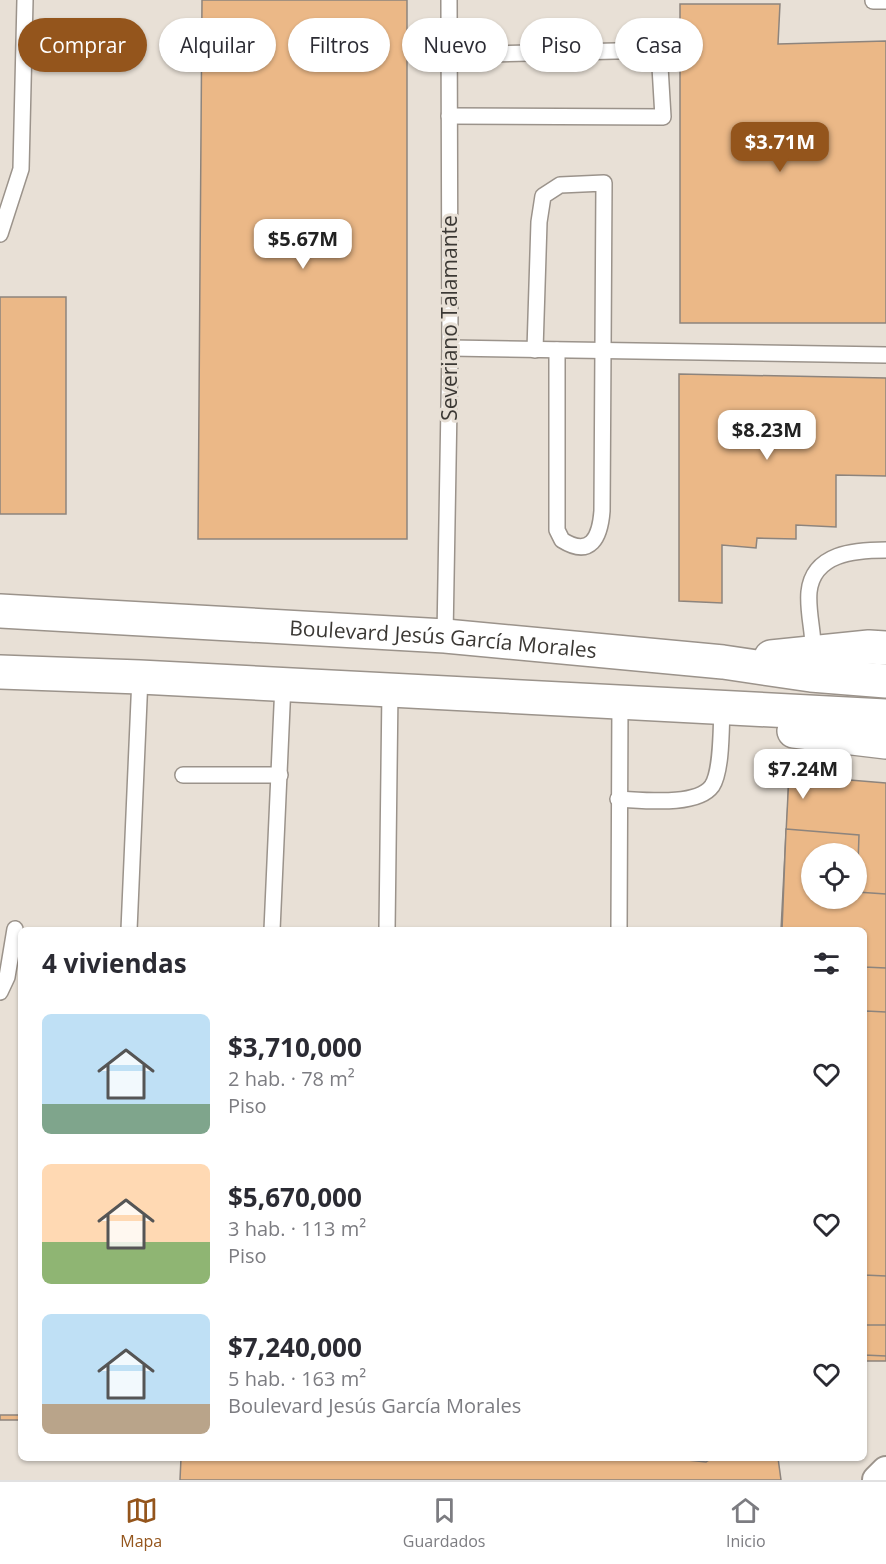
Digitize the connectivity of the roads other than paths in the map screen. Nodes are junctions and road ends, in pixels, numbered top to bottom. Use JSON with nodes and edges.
{"nodes":[{"id":1,"x":25,"y":0,"type":"edge"},
{"id":2,"x":449,"y":0,"type":"edge"},
{"id":3,"x":449,"y":18,"type":"edge"},
{"id":4,"x":508,"y":54,"type":"edge"},
{"id":5,"x":449,"y":72,"type":"edge"},
{"id":6,"x":449,"y":116,"type":"junction"},
{"id":7,"x":0,"y":234,"type":"edge"},
{"id":8,"x":450,"y":348,"type":"junction"},
{"id":9,"x":535,"y":350,"type":"junction"},
{"id":10,"x":557,"y":350,"type":"junction"},
{"id":11,"x":605,"y":351,"type":"junction"},
{"id":12,"x":886,"y":354,"type":"edge"},
{"id":13,"x":886,"y":550,"type":"edge"},
{"id":14,"x":0,"y":611,"type":"edge"},
{"id":15,"x":446,"y":636,"type":"junction"},
{"id":16,"x":886,"y":648,"type":"edge"},
{"id":17,"x":812,"y":664,"type":"junction"},
{"id":18,"x":0,"y":672,"type":"edge"},
{"id":19,"x":141,"y":677,"type":"junction"},
{"id":20,"x":886,"y":681,"type":"edge"},
{"id":21,"x":283,"y":684,"type":"junction"},
{"id":22,"x":390,"y":690,"type":"junction"},
{"id":23,"x":634,"y":703,"type":"junction"},
{"id":24,"x":722,"y":714,"type":"junction"},
{"id":25,"x":886,"y":716,"type":"edge"},
{"id":26,"x":886,"y":742,"type":"edge"},
{"id":27,"x":183,"y":775,"type":"dead end"},
{"id":28,"x":280,"y":775,"type":"junction"},
{"id":29,"x":618,"y":799,"type":"junction"},
{"id":30,"x":129,"y":927,"type":"edge"},
{"id":31,"x":273,"y":927,"type":"edge"},
{"id":32,"x":387,"y":927,"type":"edge"},
{"id":33,"x":619,"y":927,"type":"edge"},
{"id":34,"x":15,"y":929,"type":"dead end"},
{"id":35,"x":0,"y":992,"type":"edge"},
{"id":36,"x":886,"y":1471,"type":"edge"},
{"id":37,"x":877,"y":1480,"type":"edge"}],
"edges":[{"from":1,"to":7,"type":"lane"},
{"from":2,"to":3,"type":"lane","name":"Severiano Talamante"},
{"from":4,"to":6,"type":"lane"},
{"from":5,"to":6,"type":"lane","name":"Severiano Talamante"},
{"from":6,"to":8,"type":"lane","name":"Severiano Talamante"},
{"from":8,"to":9,"type":"lane"},
{"from":8,"to":15,"type":"lane","name":"Severiano Talamante"},
{"from":9,"to":10,"type":"lane"},
{"from":9,"to":11,"type":"lane"},
{"from":10,"to":11,"type":"lane"},
{"from":10,"to":11,"type":"lane"},
{"from":11,"to":12,"type":"lane"},
{"from":13,"to":17,"type":"lane"},
{"from":14,"to":15,"type":"main road","name":"Boulevard Jesús García Morales"},
{"from":15,"to":17,"type":"main road","name":"Boulevard Jesús García Morales"},
{"from":16,"to":17,"type":"main road"},
{"from":17,"to":20,"type":"main road"},
{"from":18,"to":19,"type":"main road"},
{"from":19,"to":21,"type":"main road"},
{"from":19,"to":30,"type":"lane"},
{"from":21,"to":22,"type":"main road"},
{"from":21,"to":28,"type":"lane"},
{"from":22,"to":23,"type":"main road"},
{"from":22,"to":32,"type":"lane"},
{"from":23,"to":24,"type":"main road"},
{"from":23,"to":29,"type":"lane"},
{"from":24,"to":25,"type":"main road"},
{"from":24,"to":26,"type":"main road"},
{"from":24,"to":29,"type":"lane"},
{"from":27,"to":28,"type":"lane"},
{"from":28,"to":31,"type":"lane"},
{"from":29,"to":33,"type":"lane"},
{"from":34,"to":35,"type":"lane"},
{"from":36,"to":37,"type":"street"}]}
